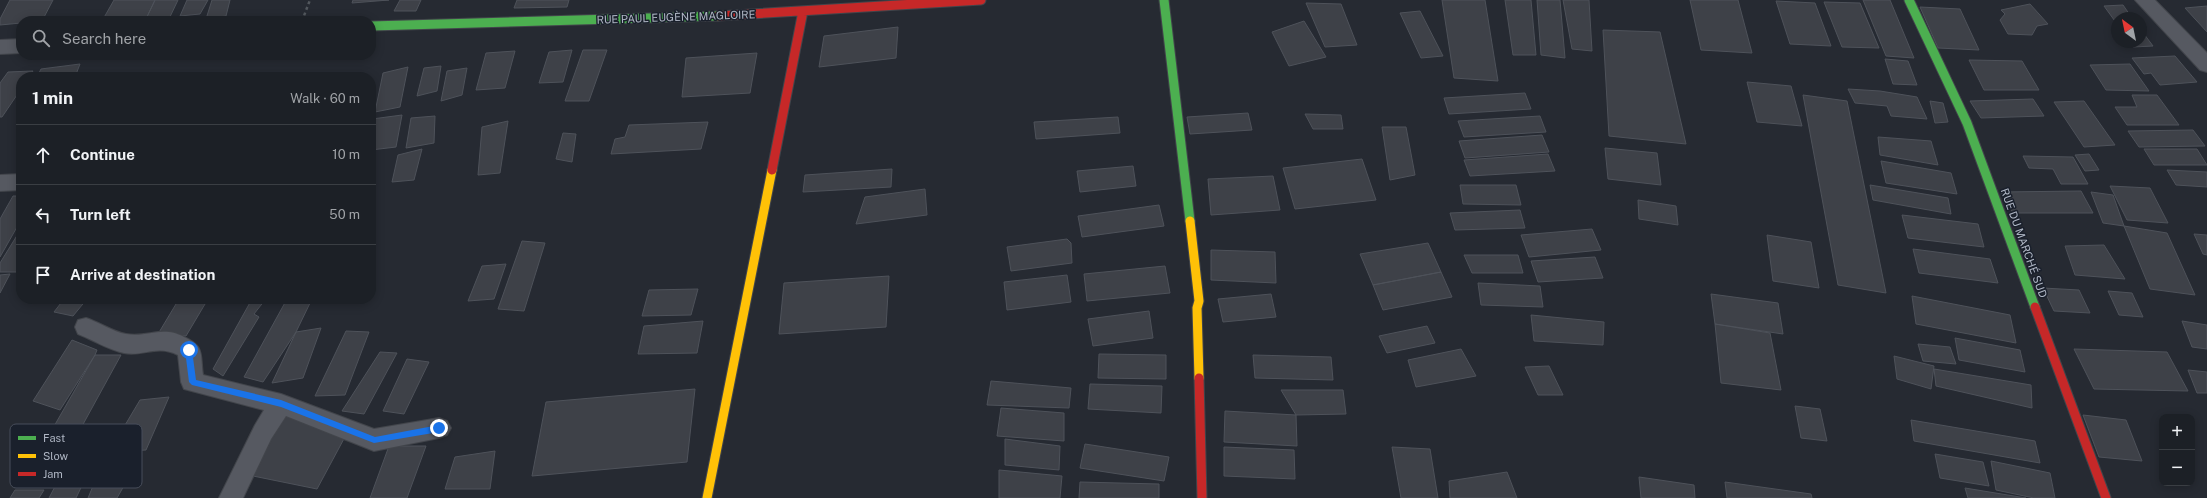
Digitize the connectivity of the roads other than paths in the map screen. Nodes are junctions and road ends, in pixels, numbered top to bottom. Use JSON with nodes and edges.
{"nodes":[{"id":1,"x":981,"y":0,"type":"edge"},
{"id":2,"x":1164,"y":0,"type":"edge"},
{"id":3,"x":1909,"y":0,"type":"edge"},
{"id":4,"x":2144,"y":0,"type":"edge"},
{"id":5,"x":803,"y":10,"type":"junction"},
{"id":6,"x":376,"y":26,"type":"edge"},
{"id":7,"x":16,"y":46,"type":"edge"},
{"id":8,"x":0,"y":47,"type":"edge"},
{"id":9,"x":2207,"y":65,"type":"edge"},
{"id":10,"x":16,"y":182,"type":"edge"},
{"id":11,"x":0,"y":183,"type":"edge"},
{"id":12,"x":86,"y":327,"type":"dead end"},
{"id":13,"x":281,"y":404,"type":"junction"},
{"id":14,"x":439,"y":428,"type":"dead end"},
{"id":15,"x":232,"y":498,"type":"edge"},
{"id":16,"x":707,"y":498,"type":"edge"},
{"id":17,"x":1202,"y":498,"type":"edge"},
{"id":18,"x":2106,"y":498,"type":"edge"}],
"edges":[{"from":1,"to":5,"type":"street","name":"RUE PAUL EUGÈNE MAGLOIRE"},
{"from":2,"to":17,"type":"street"},
{"from":3,"to":18,"type":"street","name":"RUE DU MARCHÉ SUD"},
{"from":4,"to":9,"type":"street"},
{"from":5,"to":6,"type":"street","name":"RUE PAUL EUGÈNE MAGLOIRE"},
{"from":5,"to":16,"type":"street"},
{"from":7,"to":8,"type":"street"},
{"from":10,"to":11,"type":"street"},
{"from":12,"to":13,"type":"lane"},
{"from":13,"to":14,"type":"lane"},
{"from":13,"to":15,"type":"lane"}]}
